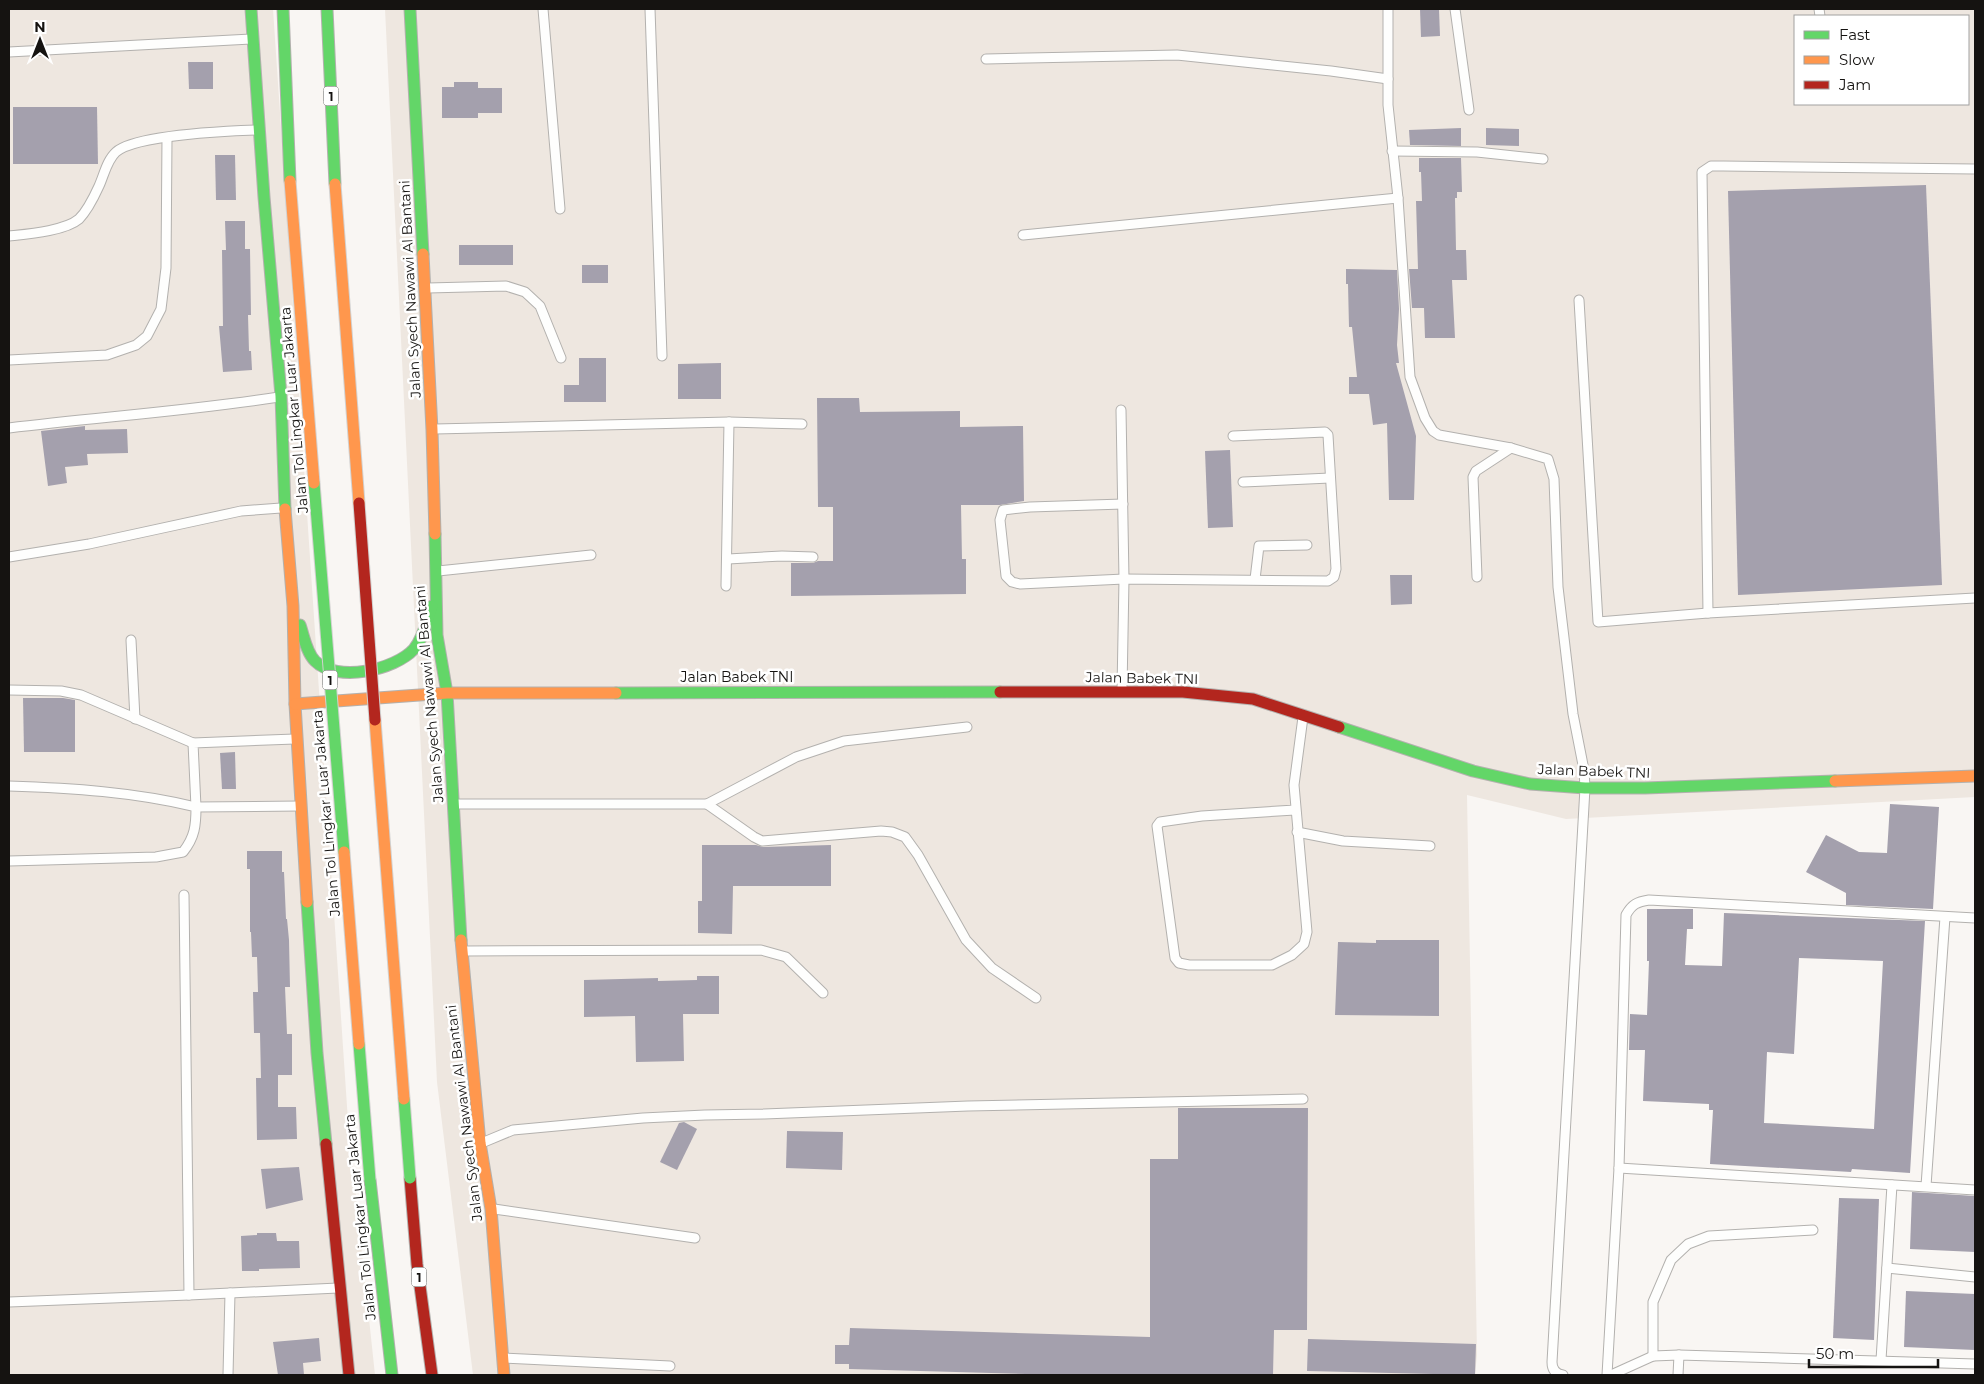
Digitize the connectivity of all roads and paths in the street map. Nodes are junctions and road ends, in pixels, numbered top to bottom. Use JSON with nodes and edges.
{"nodes":[{"id":1,"x":251,"y":9,"type":"edge"},
{"id":2,"x":283,"y":9,"type":"edge"},
{"id":3,"x":328,"y":9,"type":"edge"},
{"id":4,"x":410,"y":9,"type":"edge"},
{"id":5,"x":543,"y":9,"type":"edge"},
{"id":6,"x":650,"y":9,"type":"edge"},
{"id":7,"x":1388,"y":9,"type":"edge"},
{"id":8,"x":1455,"y":9,"type":"edge"},
{"id":9,"x":254,"y":39,"type":"junction"},
{"id":10,"x":9,"y":52,"type":"edge"},
{"id":11,"x":986,"y":59,"type":"dead end"},
{"id":12,"x":1388,"y":79,"type":"junction"},
{"id":13,"x":1469,"y":110,"type":"dead end"},
{"id":14,"x":260,"y":129,"type":"junction"},
{"id":15,"x":167,"y":138,"type":"junction"},
{"id":16,"x":1392,"y":151,"type":"junction"},
{"id":17,"x":1543,"y":160,"type":"dead end"},
{"id":18,"x":1975,"y":169,"type":"edge"},
{"id":19,"x":1398,"y":198,"type":"junction"},
{"id":20,"x":560,"y":209,"type":"dead end"},
{"id":21,"x":1023,"y":235,"type":"dead end"},
{"id":22,"x":9,"y":236,"type":"edge"},
{"id":23,"x":426,"y":288,"type":"junction"},
{"id":24,"x":1580,"y":300,"type":"dead end"},
{"id":25,"x":662,"y":356,"type":"dead end"},
{"id":26,"x":561,"y":358,"type":"dead end"},
{"id":27,"x":9,"y":360,"type":"edge"},
{"id":28,"x":281,"y":396,"type":"junction"},
{"id":29,"x":1121,"y":410,"type":"dead end"},
{"id":30,"x":729,"y":422,"type":"junction"},
{"id":31,"x":802,"y":424,"type":"dead end"},
{"id":32,"x":9,"y":428,"type":"edge"},
{"id":33,"x":432,"y":430,"type":"junction"},
{"id":34,"x":1234,"y":436,"type":"dead end"},
{"id":35,"x":1511,"y":448,"type":"junction"},
{"id":36,"x":1330,"y":478,"type":"junction"},
{"id":37,"x":1243,"y":482,"type":"dead end"},
{"id":38,"x":1123,"y":504,"type":"junction"},
{"id":39,"x":285,"y":508,"type":"junction"},
{"id":40,"x":1307,"y":545,"type":"dead end"},
{"id":41,"x":591,"y":556,"type":"dead end"},
{"id":42,"x":9,"y":557,"type":"edge"},
{"id":43,"x":813,"y":557,"type":"dead end"},
{"id":44,"x":728,"y":559,"type":"junction"},
{"id":45,"x":435,"y":571,"type":"junction"},
{"id":46,"x":1477,"y":577,"type":"dead end"},
{"id":47,"x":1124,"y":579,"type":"junction"},
{"id":48,"x":1255,"y":579,"type":"junction"},
{"id":49,"x":726,"y":586,"type":"dead end"},
{"id":50,"x":435,"y":595,"type":"junction"},
{"id":51,"x":1975,"y":598,"type":"edge"},
{"id":52,"x":293,"y":606,"type":"junction"},
{"id":53,"x":1708,"y":613,"type":"junction"},
{"id":54,"x":131,"y":640,"type":"dead end"},
{"id":55,"x":9,"y":690,"type":"edge"},
{"id":56,"x":1122,"y":692,"type":"junction"},
{"id":57,"x":446,"y":693,"type":"junction"},
{"id":58,"x":295,"y":704,"type":"junction"},
{"id":59,"x":1304,"y":714,"type":"junction"},
{"id":60,"x":135,"y":719,"type":"junction"},
{"id":61,"x":967,"y":727,"type":"dead end"},
{"id":62,"x":298,"y":739,"type":"junction"},
{"id":63,"x":193,"y":743,"type":"junction"},
{"id":64,"x":1975,"y":776,"type":"edge"},
{"id":65,"x":9,"y":786,"type":"edge"},
{"id":66,"x":1585,"y":788,"type":"junction"},
{"id":67,"x":453,"y":804,"type":"junction"},
{"id":68,"x":707,"y":804,"type":"junction"},
{"id":69,"x":302,"y":806,"type":"junction"},
{"id":70,"x":196,"y":807,"type":"junction"},
{"id":71,"x":1295,"y":810,"type":"junction"},
{"id":72,"x":1297,"y":832,"type":"junction"},
{"id":73,"x":1430,"y":846,"type":"dead end"},
{"id":74,"x":9,"y":861,"type":"edge"},
{"id":75,"x":184,"y":895,"type":"dead end"},
{"id":76,"x":1944,"y":917,"type":"junction"},
{"id":77,"x":1975,"y":918,"type":"edge"},
{"id":78,"x":462,"y":951,"type":"junction"},
{"id":79,"x":823,"y":993,"type":"dead end"},
{"id":80,"x":1036,"y":998,"type":"dead end"},
{"id":81,"x":1303,"y":1099,"type":"dead end"},
{"id":82,"x":480,"y":1143,"type":"junction"},
{"id":83,"x":1619,"y":1168,"type":"junction"},
{"id":84,"x":1892,"y":1185,"type":"junction"},
{"id":85,"x":1926,"y":1186,"type":"junction"},
{"id":86,"x":1975,"y":1190,"type":"edge"},
{"id":87,"x":491,"y":1209,"type":"junction"},
{"id":88,"x":1813,"y":1230,"type":"dead end"},
{"id":89,"x":695,"y":1238,"type":"dead end"},
{"id":90,"x":1887,"y":1268,"type":"junction"},
{"id":91,"x":1975,"y":1277,"type":"edge"},
{"id":92,"x":341,"y":1288,"type":"junction"},
{"id":93,"x":230,"y":1294,"type":"junction"},
{"id":94,"x":189,"y":1296,"type":"junction"},
{"id":95,"x":9,"y":1302,"type":"edge"},
{"id":96,"x":1679,"y":1355,"type":"junction"},
{"id":97,"x":1654,"y":1356,"type":"junction"},
{"id":98,"x":503,"y":1358,"type":"junction"},
{"id":99,"x":1881,"y":1360,"type":"junction"},
{"id":100,"x":1975,"y":1364,"type":"edge"},
{"id":101,"x":670,"y":1366,"type":"dead end"},
{"id":102,"x":228,"y":1375,"type":"edge"},
{"id":103,"x":349,"y":1375,"type":"edge"},
{"id":104,"x":392,"y":1375,"type":"edge"},
{"id":105,"x":432,"y":1375,"type":"edge"},
{"id":106,"x":504,"y":1375,"type":"edge"},
{"id":107,"x":1563,"y":1375,"type":"edge"},
{"id":108,"x":1609,"y":1375,"type":"edge"},
{"id":109,"x":1678,"y":1375,"type":"edge"}],
"edges":[{"from":1,"to":9,"type":"main road"},
{"from":2,"to":104,"type":"main road","name":"Jalan Tol Lingkar Luar Jakarta","number":"1","bridge":true},
{"from":3,"to":105,"type":"main road","number":"1","bridge":true},
{"from":4,"to":23,"type":"main road","name":"Jalan Syech Nawawi Al Bantani"},
{"from":5,"to":20,"type":"lane"},
{"from":6,"to":25,"type":"lane"},
{"from":7,"to":12,"type":"lane"},
{"from":8,"to":13,"type":"lane"},
{"from":9,"to":10,"type":"lane"},
{"from":9,"to":14,"type":"main road"},
{"from":11,"to":12,"type":"lane"},
{"from":12,"to":16,"type":"lane"},
{"from":14,"to":15,"type":"lane"},
{"from":14,"to":28,"type":"main road"},
{"from":15,"to":22,"type":"lane"},
{"from":15,"to":27,"type":"lane"},
{"from":16,"to":17,"type":"lane"},
{"from":16,"to":19,"type":"lane"},
{"from":18,"to":53,"type":"lane"},
{"from":19,"to":21,"type":"lane"},
{"from":19,"to":35,"type":"lane"},
{"from":23,"to":26,"type":"lane"},
{"from":23,"to":33,"type":"main road","name":"Jalan Syech Nawawi Al Bantani"},
{"from":24,"to":53,"type":"lane"},
{"from":28,"to":32,"type":"lane"},
{"from":28,"to":39,"type":"main road"},
{"from":29,"to":38,"type":"lane"},
{"from":30,"to":31,"type":"lane"},
{"from":30,"to":33,"type":"lane"},
{"from":30,"to":44,"type":"lane"},
{"from":33,"to":45,"type":"main road","name":"Jalan Syech Nawawi Al Bantani"},
{"from":34,"to":36,"type":"lane"},
{"from":35,"to":46,"type":"lane"},
{"from":35,"to":66,"type":"lane"},
{"from":36,"to":37,"type":"lane"},
{"from":36,"to":48,"type":"lane"},
{"from":38,"to":47,"type":"lane"},
{"from":38,"to":47,"type":"lane"},
{"from":39,"to":42,"type":"lane"},
{"from":39,"to":52,"type":"main road"},
{"from":40,"to":48,"type":"lane"},
{"from":41,"to":45,"type":"lane"},
{"from":43,"to":44,"type":"lane"},
{"from":44,"to":49,"type":"lane"},
{"from":45,"to":50,"type":"main road","name":"Jalan Syech Nawawi Al Bantani"},
{"from":47,"to":48,"type":"lane"},
{"from":47,"to":56,"type":"lane"},
{"from":50,"to":52,"type":"main road"},
{"from":50,"to":57,"type":"main road","name":"Jalan Syech Nawawi Al Bantani"},
{"from":51,"to":53,"type":"lane"},
{"from":52,"to":58,"type":"main road"},
{"from":54,"to":60,"type":"lane"},
{"from":55,"to":60,"type":"lane"},
{"from":56,"to":57,"type":"main road","name":"Jalan Babek TNI"},
{"from":56,"to":59,"type":"main road","name":"Jalan Babek TNI"},
{"from":57,"to":58,"type":"main road","name":"Jalan Babek TNI"},
{"from":57,"to":67,"type":"main road","name":"Jalan Syech Nawawi Al Bantani"},
{"from":58,"to":62,"type":"main road"},
{"from":59,"to":66,"type":"main road","name":"Jalan Babek TNI"},
{"from":59,"to":71,"type":"lane"},
{"from":60,"to":63,"type":"lane"},
{"from":61,"to":68,"type":"lane"},
{"from":62,"to":63,"type":"lane"},
{"from":62,"to":69,"type":"main road"},
{"from":63,"to":70,"type":"lane"},
{"from":64,"to":66,"type":"main road","name":"Jalan Babek TNI"},
{"from":65,"to":70,"type":"lane"},
{"from":66,"to":107,"type":"lane"},
{"from":67,"to":68,"type":"lane"},
{"from":67,"to":78,"type":"main road","name":"Jalan Syech Nawawi Al Bantani"},
{"from":68,"to":80,"type":"lane"},
{"from":69,"to":70,"type":"lane"},
{"from":69,"to":92,"type":"main road"},
{"from":70,"to":74,"type":"lane"},
{"from":71,"to":72,"type":"lane"},
{"from":71,"to":72,"type":"lane"},
{"from":72,"to":73,"type":"lane"},
{"from":75,"to":94,"type":"lane"},
{"from":76,"to":77,"type":"lane"},
{"from":76,"to":83,"type":"lane"},
{"from":76,"to":85,"type":"lane"},
{"from":78,"to":79,"type":"lane"},
{"from":78,"to":82,"type":"main road","name":"Jalan Syech Nawawi Al Bantani"},
{"from":81,"to":82,"type":"lane"},
{"from":82,"to":87,"type":"main road","name":"Jalan Syech Nawawi Al Bantani"},
{"from":83,"to":84,"type":"lane"},
{"from":83,"to":108,"type":"lane"},
{"from":84,"to":85,"type":"lane"},
{"from":84,"to":90,"type":"lane"},
{"from":85,"to":86,"type":"lane"},
{"from":87,"to":89,"type":"lane"},
{"from":87,"to":98,"type":"main road","name":"Jalan Syech Nawawi Al Bantani"},
{"from":88,"to":97,"type":"lane"},
{"from":90,"to":91,"type":"lane"},
{"from":90,"to":99,"type":"lane"},
{"from":92,"to":93,"type":"lane"},
{"from":92,"to":103,"type":"main road"},
{"from":93,"to":94,"type":"lane"},
{"from":93,"to":102,"type":"lane"},
{"from":94,"to":95,"type":"lane"},
{"from":96,"to":97,"type":"lane"},
{"from":96,"to":99,"type":"lane"},
{"from":96,"to":109,"type":"lane"},
{"from":97,"to":108,"type":"lane"},
{"from":98,"to":101,"type":"lane"},
{"from":98,"to":106,"type":"main road","name":"Jalan Syech Nawawi Al Bantani"},
{"from":99,"to":100,"type":"lane"}]}
